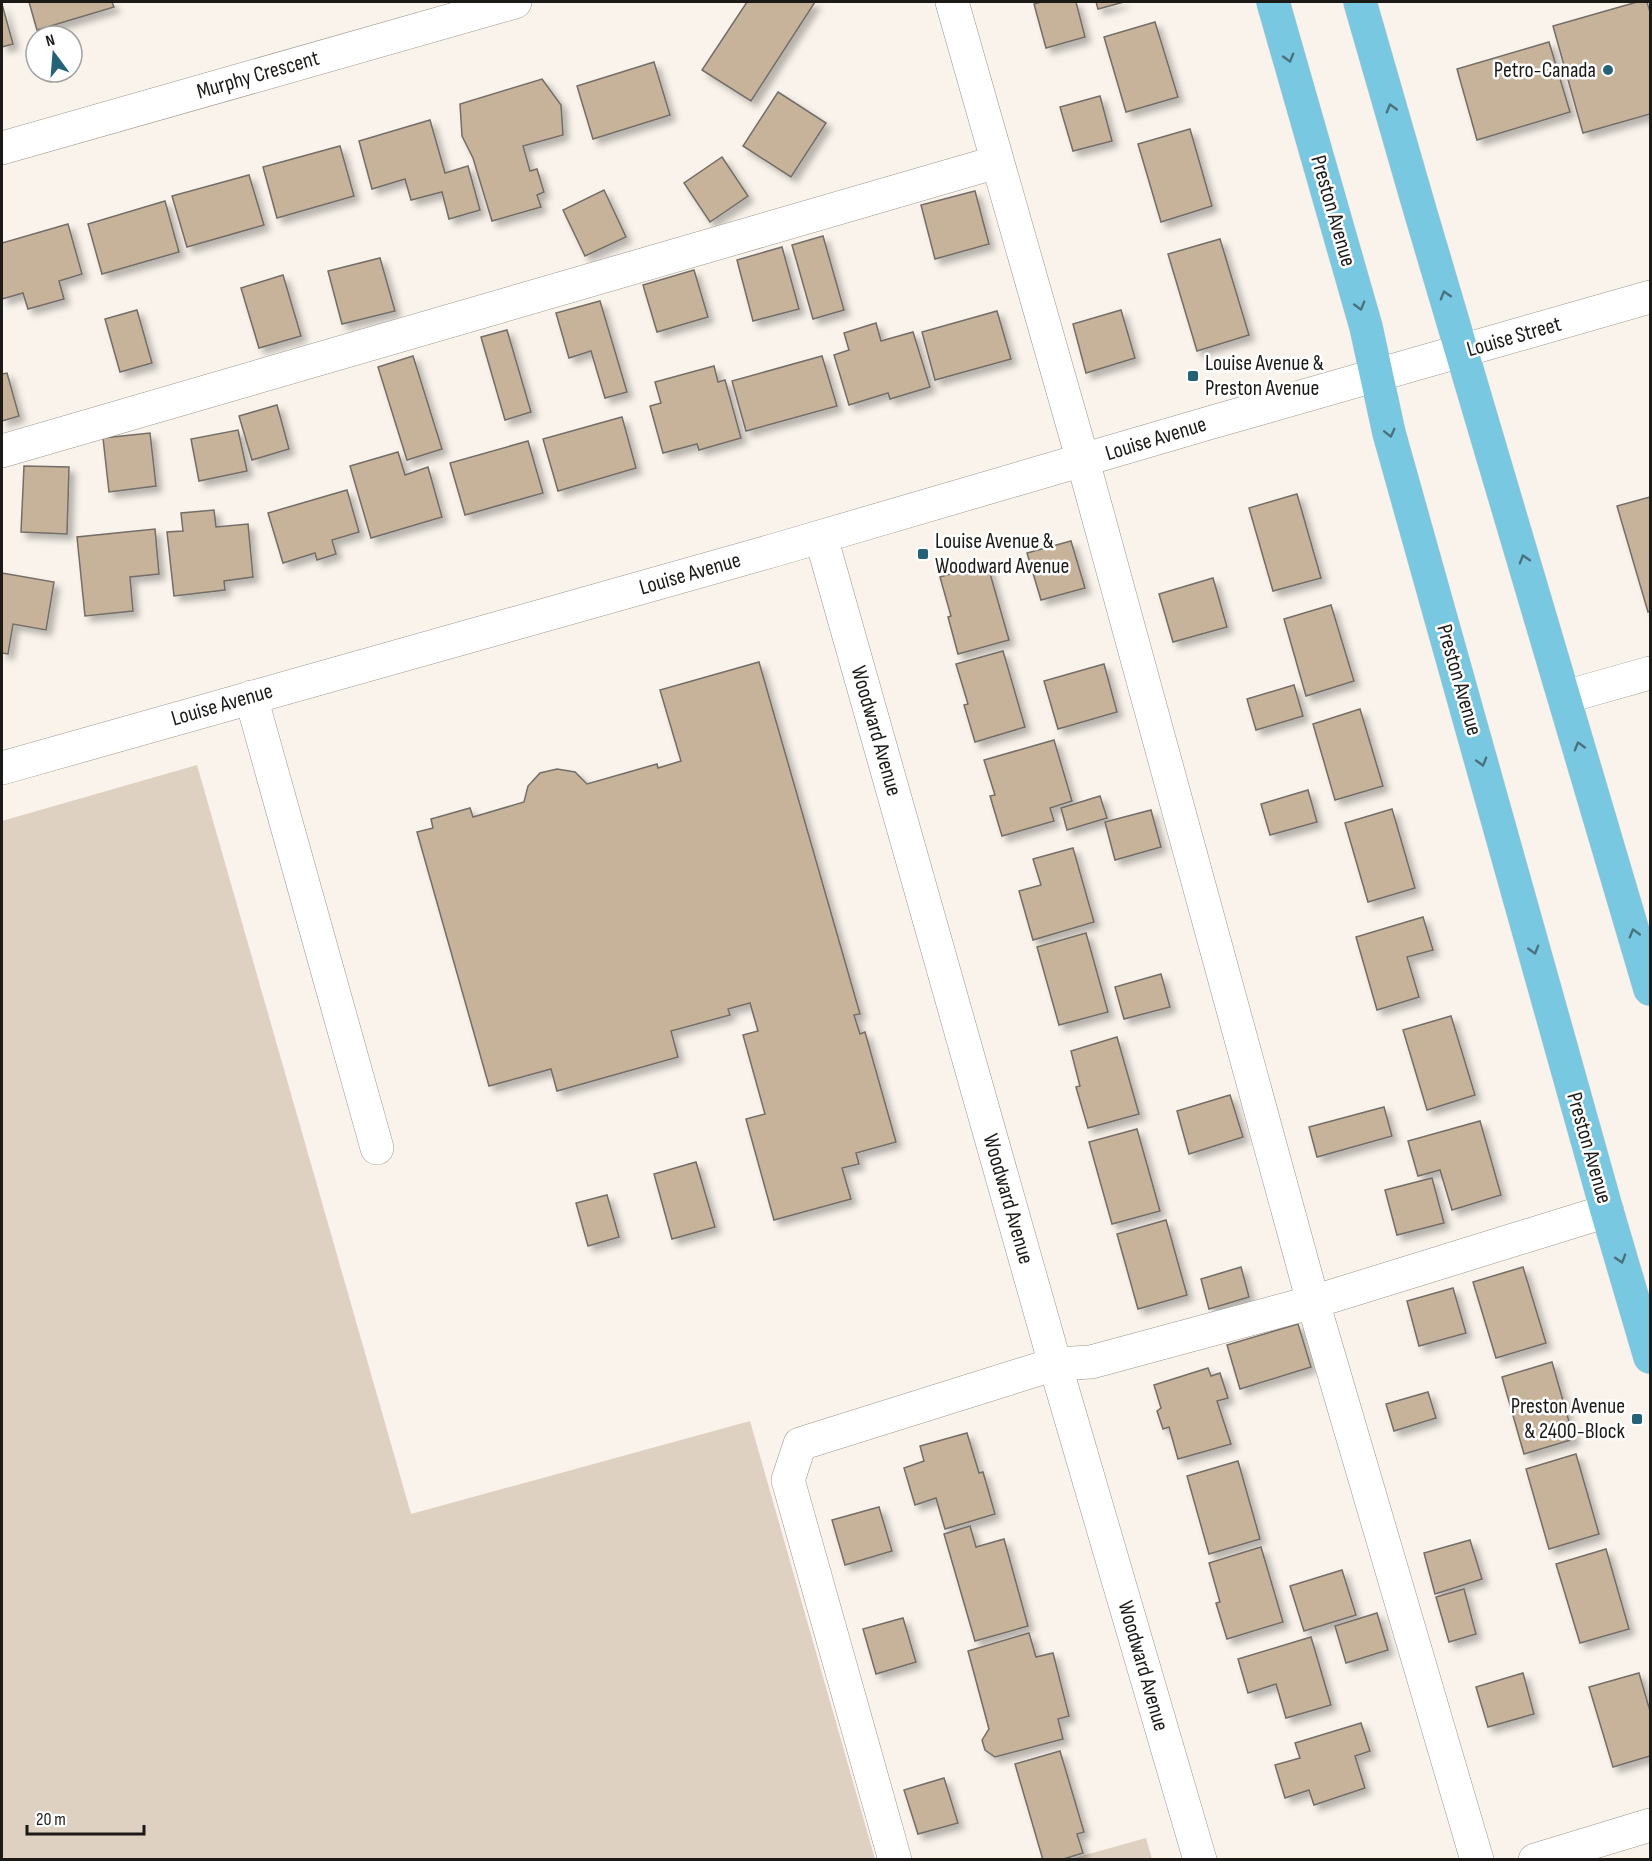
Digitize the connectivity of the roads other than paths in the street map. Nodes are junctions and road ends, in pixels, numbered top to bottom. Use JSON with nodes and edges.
{"nodes":[{"id":1,"x":514,"y":2,"type":"edge"},
{"id":2,"x":952,"y":2,"type":"edge"},
{"id":3,"x":1273,"y":2,"type":"edge"},
{"id":4,"x":1360,"y":2,"type":"edge"},
{"id":5,"x":2,"y":148,"type":"edge"},
{"id":6,"x":997,"y":162,"type":"junction"},
{"id":7,"x":1650,"y":297,"type":"edge"},
{"id":8,"x":1462,"y":351,"type":"junction"},
{"id":9,"x":1377,"y":376,"type":"junction"},
{"id":10,"x":2,"y":451,"type":"edge"},
{"id":11,"x":1083,"y":461,"type":"junction"},
{"id":12,"x":821,"y":537,"type":"junction"},
{"id":13,"x":1650,"y":673,"type":"edge"},
{"id":14,"x":251,"y":697,"type":"junction"},
{"id":15,"x":1565,"y":697,"type":"junction"},
{"id":16,"x":2,"y":768,"type":"edge"},
{"id":17,"x":1650,"y":989,"type":"edge"},
{"id":18,"x":377,"y":1148,"type":"dead end"},
{"id":19,"x":1607,"y":1211,"type":"junction"},
{"id":20,"x":1313,"y":1302,"type":"junction"},
{"id":21,"x":1650,"y":1358,"type":"edge"},
{"id":22,"x":1055,"y":1364,"type":"junction"},
{"id":23,"x":1650,"y":1826,"type":"edge"},
{"id":24,"x":895,"y":1860,"type":"edge"},
{"id":25,"x":1200,"y":1860,"type":"edge"},
{"id":26,"x":1477,"y":1860,"type":"edge"},
{"id":27,"x":1535,"y":1860,"type":"edge"}],
"edges":[{"from":1,"to":5,"type":"street","name":"Murphy Crescent"},
{"from":2,"to":6,"type":"street"},
{"from":3,"to":9,"type":"main road","name":"Preston Avenue","one_way":true},
{"from":8,"to":4,"type":"main road","one_way":true},
{"from":6,"to":10,"type":"street"},
{"from":6,"to":11,"type":"street"},
{"from":7,"to":8,"type":"street","name":"Louise Street"},
{"from":8,"to":9,"type":"street","name":"Louise Street"},
{"from":15,"to":8,"type":"main road","one_way":true},
{"from":9,"to":11,"type":"street","name":"Louise Avenue"},
{"from":9,"to":19,"type":"main road","name":"Preston Avenue","one_way":true},
{"from":11,"to":12,"type":"street","name":"Louise Avenue"},
{"from":11,"to":20,"type":"street"},
{"from":12,"to":14,"type":"street","name":"Louise Avenue"},
{"from":12,"to":22,"type":"street","name":"Woodward Avenue"},
{"from":13,"to":15,"type":"street"},
{"from":14,"to":16,"type":"street","name":"Louise Avenue"},
{"from":14,"to":18,"type":"street"},
{"from":17,"to":15,"type":"main road","one_way":true},
{"from":19,"to":20,"type":"street"},
{"from":19,"to":21,"type":"main road","name":"Preston Avenue","one_way":true},
{"from":20,"to":22,"type":"street"},
{"from":20,"to":26,"type":"street"},
{"from":22,"to":24,"type":"street"},
{"from":22,"to":25,"type":"street","name":"Woodward Avenue"},
{"from":23,"to":27,"type":"street"}]}
